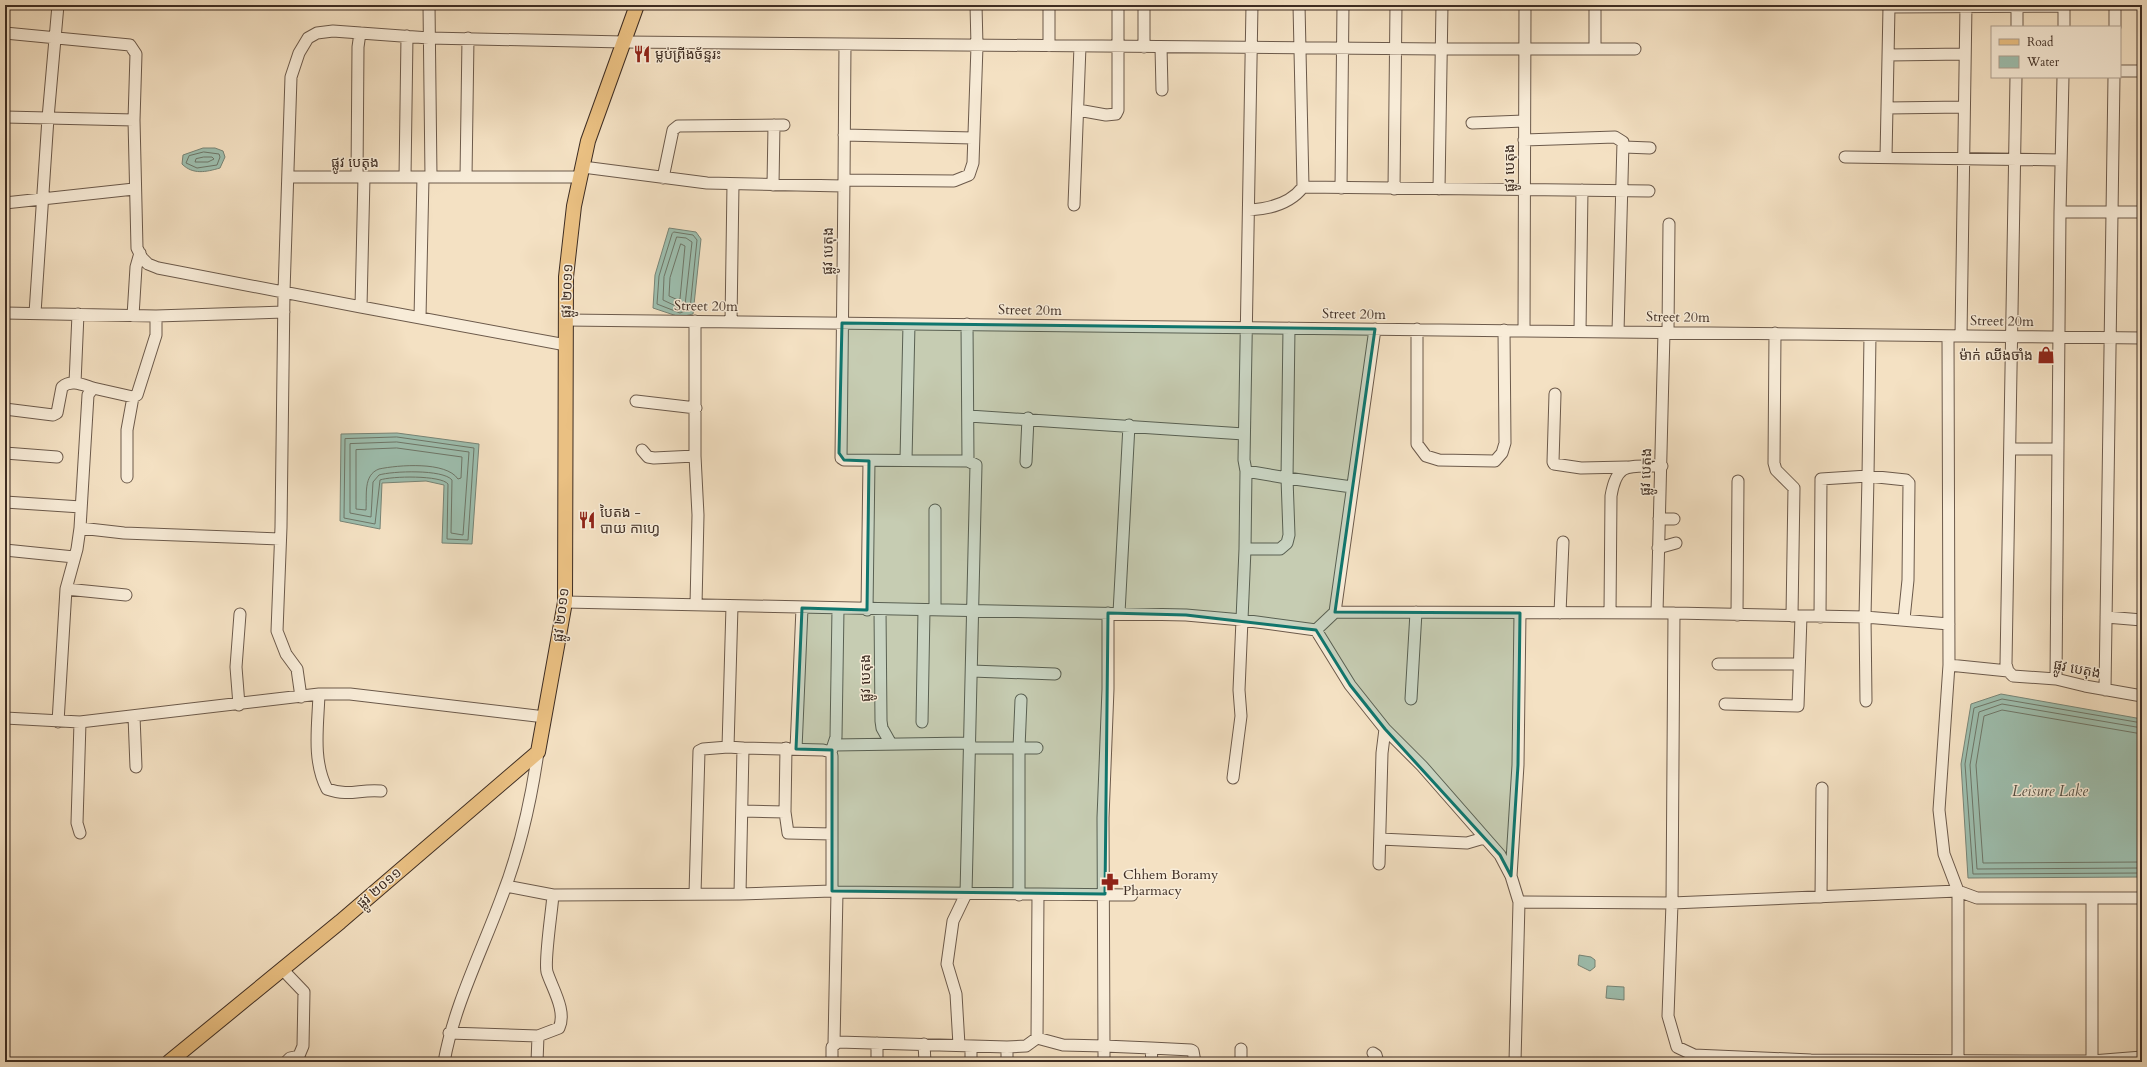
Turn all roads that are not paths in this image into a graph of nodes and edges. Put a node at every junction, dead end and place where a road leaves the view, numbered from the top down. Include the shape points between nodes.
1 (58, 5) edge
2 (429, 5) edge
3 (636, 5) edge
4 (976, 5) edge
5 (1050, 5) edge
6 (1118, 5) edge
7 (1144, 5) edge
8 (1252, 5) edge
9 (1299, 5) edge
10 (1343, 5) edge
11 (1396, 5) edge
12 (1442, 5) edge
13 (1525, 5) edge
14 (1595, 5) edge
15 (2115, 5) edge
16 (1966, 6) edge
17 (2017, 6) edge
18 (2064, 6) edge
19 (2017, 26) edge
20 (2064, 26) edge
21 (2115, 26) edge
22 (5, 33) edge
23 (360, 33) junction
24 (407, 36) junction
25 (55, 38) junction
26 (429, 38) junction
27 (468, 38) junction
28 (624, 42) junction
29 (845, 44) junction
30 (977, 46) junction
31 (1049, 46) junction
32 (1080, 46) junction
33 (1117, 47) junction
34 (1144, 47) junction
35 (1162, 47) junction
36 (1251, 48) junction
37 (1299, 48) junction
38 (1342, 48) junction
39 (1395, 49) junction
40 (1524, 49) junction
41 (1595, 49) junction
42 (1635, 49) dead end
43 (1441, 50) junction
44 (1965, 54) junction
45 (1888, 55) junction
46 (2121, 71) edge
47 (2142, 71) edge
48 (2016, 78) edge
49 (2063, 78) edge
50 (2114, 78) edge
51 (1162, 90) dead end
52 (1964, 107) junction
53 (1887, 108) junction
54 (1078, 110) junction
55 (5, 117) edge
56 (48, 118) junction
57 (134, 120) junction
58 (1524, 121) junction
59 (1472, 123) dead end
60 (844, 136) junction
61 (973, 138) junction
62 (1524, 140) junction
63 (1624, 147) junction
64 (1650, 148) dead end
65 (1845, 157) dead end
66 (1886, 158) junction
67 (1964, 159) junction
68 (2015, 160) junction
69 (2061, 160) junction
70 (582, 172) junction
71 (288, 177) junction
72 (360, 177) junction
73 (405, 177) junction
74 (427, 177) junction
75 (466, 177) junction
76 (663, 178) junction
77 (844, 183) junction
78 (733, 184) junction
79 (773, 185) junction
80 (1303, 187) junction
81 (1341, 188) junction
82 (134, 189) junction
83 (1394, 189) junction
84 (1440, 189) junction
85 (1524, 190) junction
86 (1582, 190) junction
87 (1621, 191) junction
88 (1649, 191) dead end
89 (43, 200) junction
90 (5, 203) edge
91 (1074, 205) dead end
92 (1249, 210) junction
93 (2060, 212) junction
94 (2111, 212) junction
95 (2142, 212) edge
96 (1669, 224) dead end
97 (140, 253) junction
98 (284, 292) junction
99 (361, 307) junction
100 (284, 312) junction
101 (5, 313) edge
102 (35, 313) junction
103 (78, 314) junction
104 (133, 316) junction
105 (156, 316) junction
106 (420, 318) junction
107 (566, 320) junction
108 (695, 321) junction
109 (731, 322) junction
110 (842, 323) junction
111 (909, 324) junction
112 (967, 324) junction
113 (1248, 328) junction
114 (1289, 328) junction
115 (1375, 329) junction
116 (1417, 329) junction
117 (1504, 330) junction
118 (1524, 330) junction
119 (1580, 331) junction
120 (1618, 332) junction
121 (1666, 332) junction
122 (1775, 334) junction
123 (1870, 335) junction
124 (1948, 336) junction
125 (1961, 336) junction
126 (2012, 336) junction
127 (2059, 337) junction
128 (2110, 337) junction
129 (2142, 338) edge
130 (566, 345) junction
131 (74, 383) junction
132 (92, 388) junction
133 (1555, 394) dead end
134 (133, 397) junction
135 (636, 401) dead end
136 (696, 408) junction
137 (5, 409) edge
138 (969, 416) junction
139 (1028, 418) junction
140 (1129, 425) junction
141 (1244, 434) junction
142 (2010, 449) junction
143 (2058, 449) junction
144 (642, 450) dead end
145 (5, 453) edge
146 (695, 456) junction
147 (57, 457) dead end
148 (906, 460) junction
149 (869, 461) junction
150 (968, 461) junction
151 (1026, 462) dead end
152 (1630, 466) junction
153 (1662, 466) junction
154 (1246, 471) junction
155 (1868, 476) junction
156 (127, 477) dead end
157 (1287, 478) junction
158 (1738, 481) dead end
159 (1352, 487) junction
160 (5, 502) edge
161 (81, 507) junction
162 (935, 510) dead end
163 (1659, 519) junction
164 (1674, 519) dead end
165 (80, 528) junction
166 (280, 539) junction
167 (1563, 542) dead end
168 (1676, 544) dead end
169 (1658, 548) junction
170 (1245, 549) junction
171 (5, 550) edge
172 (74, 557) junction
173 (66, 589) junction
174 (126, 595) dead end
175 (565, 602) junction
176 (696, 605) junction
177 (732, 606) junction
178 (802, 608) junction
179 (838, 609) junction
180 (867, 610) junction
181 (880, 610) junction
182 (929, 610) junction
183 (973, 610) junction
184 (1335, 612) junction
185 (1416, 612) junction
186 (1520, 612) junction
187 (1113, 613) junction
188 (1560, 613) junction
189 (1610, 613) junction
190 (1657, 613) junction
191 (1674, 613) junction
192 (240, 614) dead end
193 (1737, 615) junction
194 (1796, 616) junction
195 (1820, 617) junction
196 (1865, 617) junction
197 (2106, 617) junction
198 (1904, 619) junction
199 (1242, 620) junction
200 (2142, 620) edge
201 (1949, 624) junction
202 (1316, 630) junction
203 (1718, 664) dead end
204 (1799, 664) junction
205 (1949, 665) junction
206 (972, 671) junction
207 (2008, 671) junction
208 (1055, 674) dead end
209 (2056, 678) junction
210 (2105, 690) junction
211 (319, 694) junction
212 (2142, 696) edge
213 (301, 697) junction
214 (1411, 699) dead end
215 (1021, 700) dead end
216 (1866, 701) dead end
217 (1725, 704) dead end
218 (239, 705) junction
219 (134, 716) junction
220 (545, 717) junction
221 (5, 718) edge
222 (58, 722) junction
223 (80, 722) junction
224 (922, 722) dead end
225 (1385, 729) junction
226 (891, 744) junction
227 (970, 746) junction
228 (728, 747) junction
229 (742, 748) junction
230 (1019, 748) junction
231 (1037, 748) dead end
232 (791, 749) junction
233 (832, 749) junction
234 (538, 752) junction
235 (136, 767) dead end
236 (1233, 778) dead end
237 (1822, 788) dead end
238 (381, 791) dead end
239 (742, 811) junction
240 (785, 812) junction
241 (80, 833) dead end
242 (832, 834) junction
243 (1484, 838) junction
244 (1380, 839) junction
245 (1380, 864) dead end
246 (1511, 876) junction
247 (506, 886) junction
248 (1958, 891) junction
249 (834, 892) junction
250 (695, 894) junction
251 (740, 894) junction
252 (966, 894) junction
253 (1105, 894) junction
254 (553, 895) junction
255 (1019, 895) junction
256 (1038, 895) junction
257 (1132, 895) dead end
258 (1821, 897) junction
259 (2092, 898) junction
260 (2142, 898) edge
261 (1519, 902) junction
262 (1672, 903) junction
263 (282, 969) junction
264 (449, 1033) junction
265 (538, 1036) junction
266 (1037, 1038) junction
267 (877, 1043) junction
268 (834, 1044) junction
269 (924, 1044) junction
270 (959, 1045) junction
271 (971, 1046) junction
272 (1104, 1046) junction
273 (1007, 1047) junction
274 (1151, 1048) junction
275 (1241, 1049) dead end
276 (2142, 1057) edge
277 (1710, 1059) edge
278 (300, 1060) edge
279 (1755, 1060) edge
280 (1820, 1061) edge
281 (1872, 1061) edge
282 (1958, 1061) edge
283 (169, 1062) edge
284 (286, 1062) edge
285 (444, 1062) edge
286 (537, 1062) edge
287 (832, 1062) edge
288 (877, 1062) edge
289 (925, 1062) edge
290 (971, 1062) edge
291 (1007, 1062) edge
292 (1104, 1062) edge
293 (1152, 1062) edge
294 (1195, 1062) edge
295 (1241, 1062) edge
296 (1515, 1062) edge
297 (2031, 1062) edge
298 (2092, 1062) edge

1 - 25 street
2 - 26 street
3 - 28 main road, ផ្លូវ ២០១១
4 - 30 street
5 - 31 street
6 - 33 street
7 - 34 street
8 - 36 street
9 - 37 street
10 - 38 street
11 - 39 street
12 - 43 street
13 - 40 street, ផ្លូវ បេតុង
14 - 41 street
15 - 21 street
16 - 17 street
16 - 44 street
16 - 45 street via 1889,7
17 - 18 street
17 - 19 street
18 - 20 street
22 - 25 street
23 - 24 street
23 - 71 street via 317,33 308,38 299,53 291,77
23 - 72 street
24 - 26 street
24 - 73 street
25 - 56 street
25 - 57 street via 130,45 136,54
26 - 27 street
26 - 74 street
27 - 28 street
27 - 75 street
28 - 29 street
28 - 70 main road, ផ្លូវ ២០១១ via 588,141
29 - 30 street
29 - 60 street, ផ្លូវ បេតុង
30 - 31 street
30 - 61 street
31 - 32 street
32 - 33 street
32 - 54 street
33 - 34 street
33 - 54 street via 1119,105 1116,114 1106,115
34 - 35 street
35 - 36 street
35 - 51 street
36 - 37 street
36 - 92 street
37 - 38 street
37 - 80 street
38 - 39 street
38 - 81 street
39 - 43 street
39 - 83 street
40 - 41 street
40 - 43 street
40 - 58 street, ផ្លូវ បេតុង
41 - 42 street
43 - 84 street
44 - 45 street
44 - 52 street
45 - 53 street
46 - 47 street
48 - 68 street
49 - 69 street
50 - 94 street
52 - 53 street
52 - 67 street
53 - 66 street
54 - 91 street
55 - 56 street
56 - 57 street
56 - 89 street
57 - 82 street
58 - 59 street
58 - 62 street, ផ្លូវ បេតុង
60 - 61 street
60 - 77 street, ផ្លូវ បេតុង
61 - 77 street, ផ្លូវ បេតុង via 973,163 969,175 954,181
62 - 63 street via 1615,137 1623,142
62 - 85 street, ផ្លូវ បេតុង
63 - 64 street
63 - 87 street
65 - 66 street
66 - 67 street
67 - 68 street
67 - 125 street
68 - 69 street
68 - 126 street
69 - 93 street
70 - 75 street, ផ្លូវ បេតុង
70 - 76 street, ផ្លូវ បេតុង
70 - 107 main road, ផ្លូវ ២០១១ via 574,206 566,277
71 - 72 street, ផ្លូវ បេតុង
71 - 98 street
72 - 73 street, ផ្លូវ បេតុង
72 - 99 street
73 - 74 street, ផ្លូវ បេតុង
74 - 75 street, ផ្លូវ បេតុង
74 - 106 street
76 - 78 street, ផ្លូវ បេតុង
76 - 79 street via 673,130 678,126 779,125
77 - 79 street, ផ្លូវ បេតុង
77 - 110 street, ផ្លូវ បេតុង
78 - 79 street, ផ្លូវ បេតុង
78 - 109 street
80 - 81 street
80 - 92 street via 1296,196 1286,202 1273,207
81 - 83 street
82 - 89 street
82 - 97 street via 137,248
83 - 84 street
84 - 85 street
85 - 86 street
85 - 118 street, ផ្លូវ បេតុង
86 - 87 street
86 - 119 street
87 - 88 street
87 - 120 street
89 - 90 street
89 - 102 street
92 - 113 street
93 - 94 street
93 - 127 street
94 - 95 street
94 - 128 street
96 - 121 street, ផ្លូវ បេតុង
97 - 98 street via 148,264 158,268
97 - 104 street via 136,267
98 - 99 street
98 - 100 street
99 - 106 street
100 - 105 street
100 - 166 street
101 - 102 street
102 - 103 street
103 - 104 street
103 - 131 street
104 - 105 street
105 - 134 street via 156,335 137,395
106 - 130 street
107 - 108 street, Street 20m
107 - 130 main road, ផ្លូវ ២០១១
108 - 109 street, Street 20m
108 - 136 street
109 - 110 street, Street 20m
110 - 111 street, Street 20m
110 - 149 street, ផ្លូវ បេតុង via 839,453 844,460
111 - 112 street, Street 20m
111 - 148 street
112 - 113 street, Street 20m
112 - 138 street
113 - 114 street, Street 20m
113 - 141 street
114 - 115 street, Street 20m
114 - 157 street
115 - 116 street, Street 20m
115 - 159 street
116 - 117 street, Street 20m
116 - 117 street via 1417,444 1426,456 1439,460 1495,461 1502,453 1505,443
117 - 118 street, Street 20m
118 - 119 street, Street 20m
119 - 120 street, Street 20m
120 - 121 street, Street 20m
121 - 122 street, Street 20m
121 - 153 street, ផ្លូវ បេតុង
122 - 123 street, Street 20m
122 - 194 street via 1774,463 1776,470 1794,488
123 - 124 street, Street 20m
123 - 155 street
124 - 125 street, Street 20m
124 - 201 street
125 - 126 street, Street 20m
126 - 127 street, Street 20m
126 - 142 street
127 - 128 street, Street 20m
127 - 143 street
128 - 129 street, Street 20m
128 - 197 street
130 - 175 main road, ផ្លូវ ២០១១
131 - 132 street
131 - 137 street via 62,387 59,408 53,414
132 - 134 street
132 - 161 street via 88,395
133 - 152 street via 1554,464 1581,468
134 - 156 street via 127,430
135 - 136 street
136 - 146 street
138 - 139 street
138 - 150 street
139 - 140 street
139 - 151 street
140 - 141 street
140 - 187 street
141 - 154 street
142 - 143 street
142 - 207 street via 2006,645
143 - 209 street
144 - 146 street via 654,458
145 - 147 street
146 - 176 street via 698,515
148 - 149 street
148 - 150 street
149 - 180 street
150 - 183 street via 976,465
152 - 153 street
152 - 189 street via 1619,471 1614,480 1611,496
153 - 163 street, ផ្លូវ បេតុង
154 - 157 street
154 - 170 street
155 - 195 street via 1821,479
155 - 196 street
155 - 198 street via 1906,480 1909,483 1908,580
157 - 159 street
157 - 170 street via 1290,535 1287,543 1280,549
158 - 193 street
159 - 184 street
160 - 161 street
161 - 165 street
162 - 182 street
163 - 164 street
163 - 169 street, ផ្លូវ បេតុង
165 - 166 street via 124,533
165 - 172 street via 78,549
166 - 213 street via 277,631 286,654 297,669
167 - 188 street
168 - 169 street
169 - 190 street, ផ្លូវ បេតុង
170 - 199 street
171 - 172 street
172 - 173 street
173 - 174 street
173 - 222 street
175 - 176 street
175 - 220 main road, ផ្លូវ ២០១១
176 - 177 street
177 - 178 street
177 - 228 street
178 - 179 street
178 - 232 street
179 - 180 street
179 - 233 street via 836,737
180 - 181 street
181 - 182 street
181 - 226 street, ផ្លូវ បេតុង via 881,721
182 - 183 street
182 - 224 street
183 - 187 street
183 - 206 street
184 - 185 street
184 - 202 street
185 - 186 street
185 - 214 street
186 - 188 street
186 - 246 street via 1518,765
187 - 199 street
187 - 253 street via 1103,818
188 - 189 street
189 - 190 street
190 - 191 street
191 - 193 street
191 - 262 street
192 - 218 street via 236,667
193 - 194 street
194 - 195 street
194 - 204 street
195 - 196 street
196 - 198 street
196 - 216 street
197 - 200 street
197 - 210 street
198 - 201 street
199 - 202 street
199 - 236 street via 1239,690 1241,716
201 - 205 street
202 - 225 street via 1350,685
203 - 204 street
204 - 217 street via 1798,706
205 - 207 street, ផ្លូវ បេតុង
205 - 248 street via 1939,810 1944,854
206 - 208 street
206 - 227 street
207 - 209 street, ផ្លូវ បេតុង via 2013,676
209 - 210 street, ផ្លូវ បេតុង
210 - 212 street, ផ្លូវ បេតុង
211 - 213 street
211 - 220 street via 350,694
211 - 238 street via 316,746 321,778 327,788 342,794 365,789
213 - 218 street
215 - 230 street
218 - 219 street
219 - 223 street
219 - 235 street
220 - 234 main road, ផ្លូវ ២០១១
221 - 222 street
222 - 223 street
223 - 241 street via 77,823
225 - 243 street via 1422,766
225 - 244 street
226 - 227 street
226 - 233 street
227 - 230 street
227 - 252 street
228 - 229 street
228 - 250 street via 699,751
229 - 232 street
229 - 239 street
230 - 231 street
230 - 255 street
232 - 233 street
232 - 240 street
233 - 242 street
234 - 247 street via 534,778
234 - 263 main road, ផ្លូវ ២០១១
237 - 258 street
239 - 240 street
239 - 251 street
240 - 242 street via 788,833
242 - 249 street
243 - 244 street via 1467,843
243 - 246 street via 1500,855
244 - 245 street
246 - 261 street
247 - 254 street
247 - 264 street
248 - 258 street
248 - 259 street via 1976,898
248 - 282 street
249 - 251 street
249 - 252 street
249 - 268 street
250 - 251 street
250 - 254 street
252 - 255 street
252 - 270 street via 953,921 947,964 956,994
253 - 256 street
253 - 257 street
253 - 272 street
254 - 265 street via 547,973 557,996 561,1025 558,1030
255 - 256 street
256 - 266 street
258 - 262 street
259 - 260 street
259 - 298 street
261 - 262 street
261 - 296 street
262 - 277 street via 1669,1022 1677,1047
263 - 278 street via 304,992 303,1046
263 - 283 main road, ផ្លូវ ២០១១
264 - 265 street
264 - 285 street
265 - 286 street
266 - 272 street via 1063,1045
266 - 273 street via 1026,1046
267 - 268 street
267 - 269 street
267 - 288 street
268 - 287 street
269 - 270 street
269 - 289 street
270 - 271 street
271 - 273 street
271 - 290 street
272 - 274 street
272 - 292 street
273 - 291 street
274 - 293 street
274 - 294 street via 1191,1050
275 - 295 street
276 - 298 street
277 - 279 street
278 - 284 street via 292,1057
279 - 280 street
280 - 281 street
281 - 282 street
282 - 297 street
297 - 298 street

